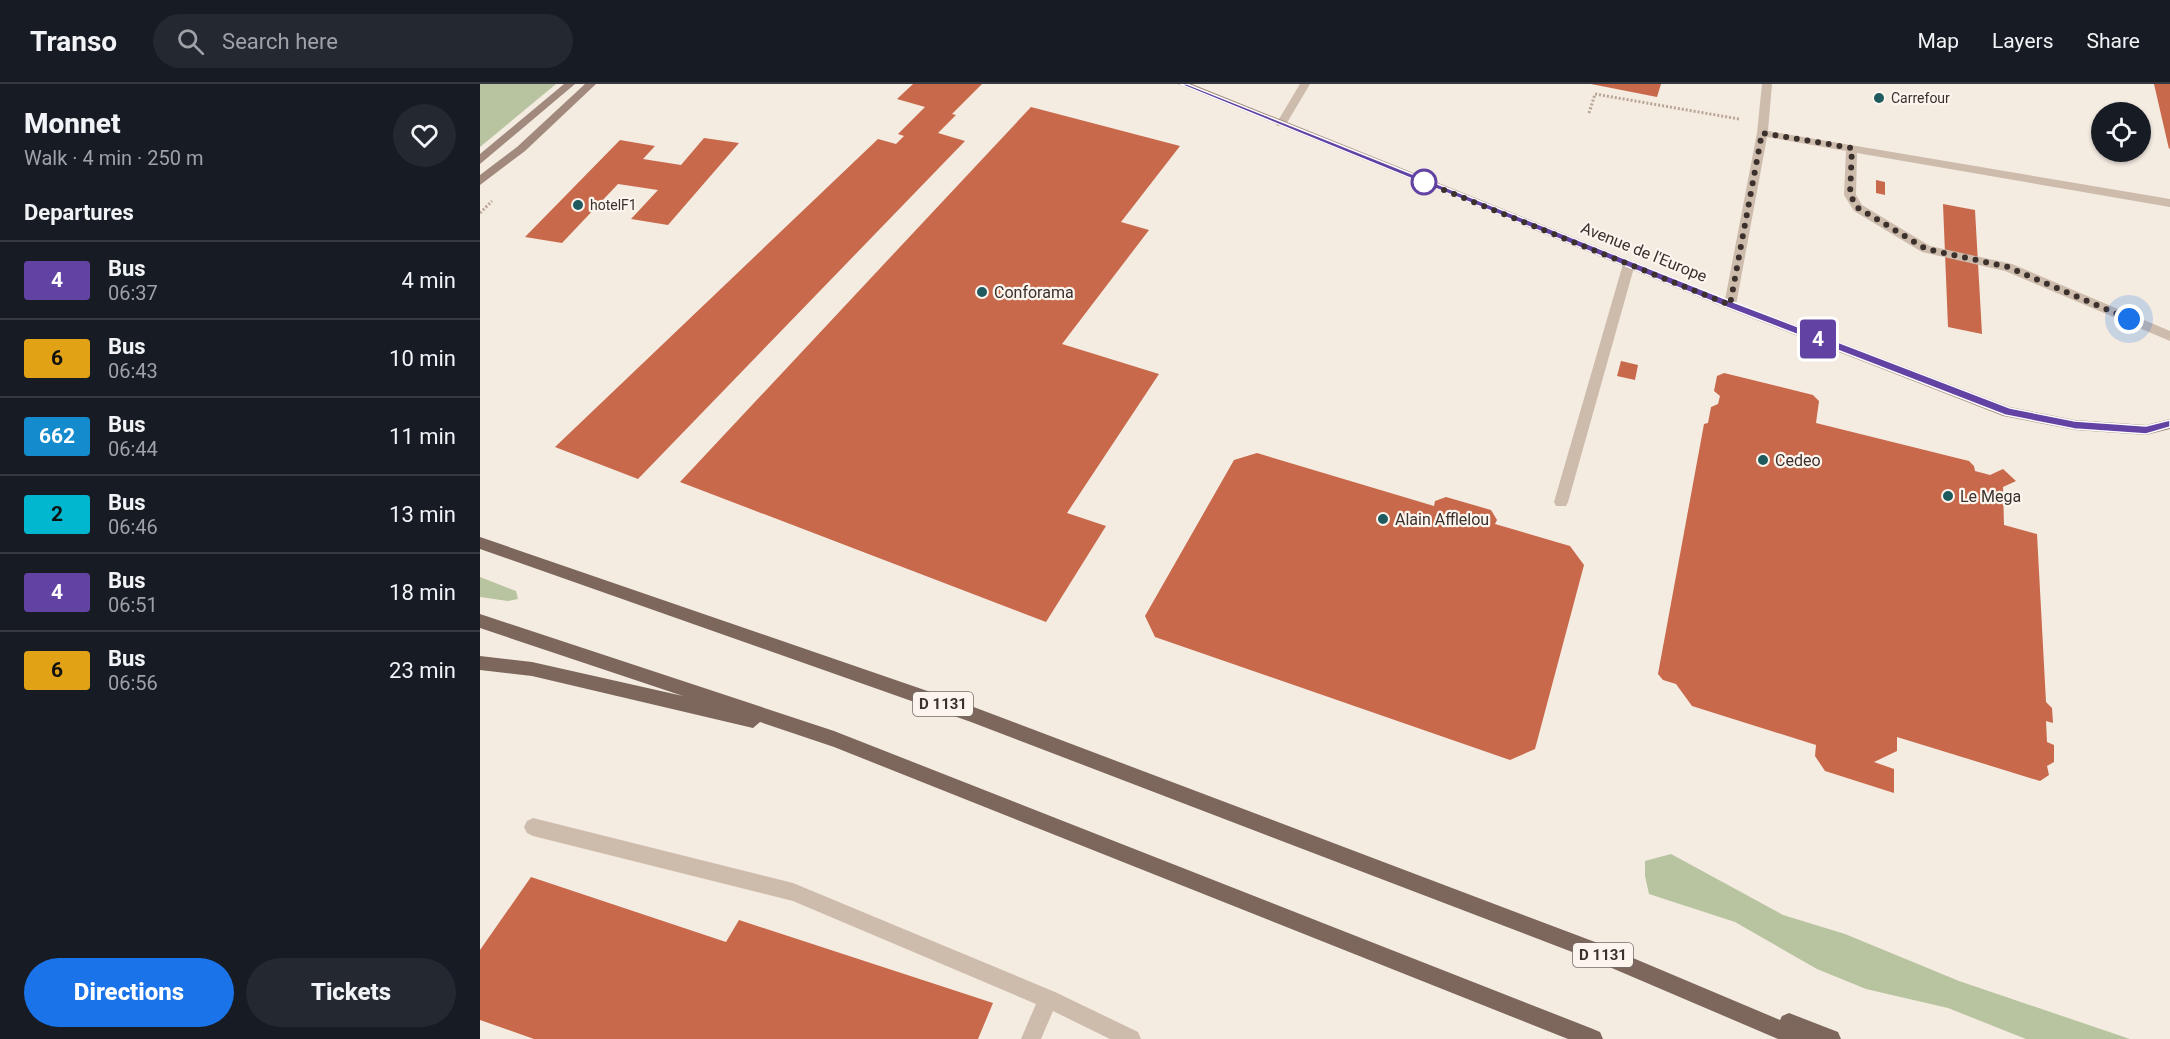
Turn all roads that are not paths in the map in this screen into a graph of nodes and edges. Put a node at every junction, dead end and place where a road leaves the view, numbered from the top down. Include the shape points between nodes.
1 (570, 84) edge
2 (591, 84) edge
3 (1184, 84) edge
4 (1305, 84) edge
5 (1767, 84) edge
6 (1281, 124) junction
7 (1763, 128) junction
8 (1852, 148) junction
9 (521, 149) junction
10 (480, 160) edge
11 (480, 181) edge
12 (480, 194) edge
13 (2170, 203) edge
14 (1629, 264) junction
15 (1730, 305) junction
16 (2170, 336) edge
17 (2170, 424) edge
18 (1561, 502) dead end
19 (480, 543) edge
20 (480, 621) edge
21 (480, 663) edge
22 (834, 739) junction
23 (532, 827) dead end
24 (1595, 951) junction
25 (1048, 999) junction
26 (1030, 1039) edge
27 (1131, 1039) edge
28 (1593, 1039) edge
29 (1801, 1039) edge
30 (1831, 1039) edge

1 - 10 street
2 - 9 street
3 - 6 street, Avenue de l'Europe
4 - 6 street
5 - 7 street
6 - 14 street, Avenue de l'Europe
7 - 8 street
7 - 15 street
8 - 13 street
8 - 16 street via 1850,195 1858,208 1926,249 2008,267
9 - 11 street
9 - 12 street
14 - 15 street, Avenue de l'Europe
14 - 18 street
15 - 17 street, Avenue de l'Europe via 2008,412 2075,425 2146,430
19 - 24 main road, D 1131 via 971,714
20 - 22 main road
21 - 22 main road via 532,669
22 - 28 main road
23 - 25 street via 793,892
24 - 29 main road, D 1131
24 - 30 main road
25 - 26 street
25 - 27 street

